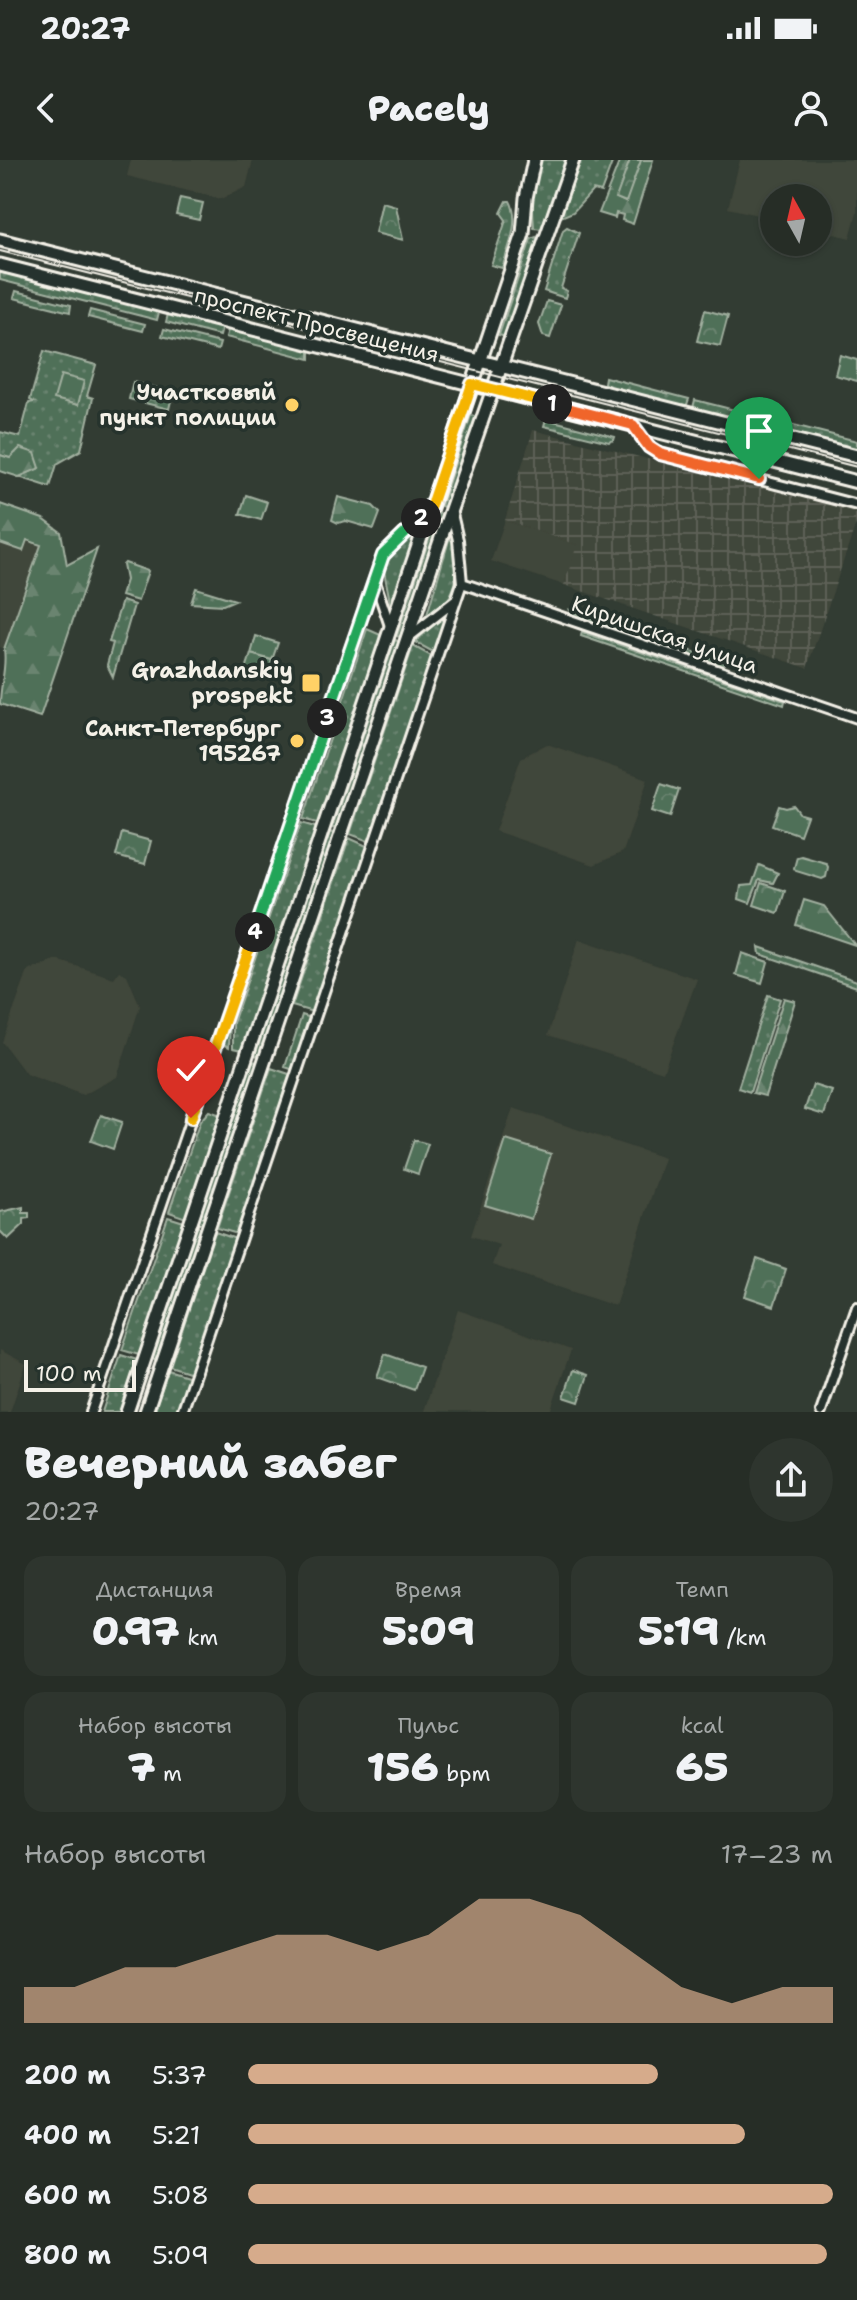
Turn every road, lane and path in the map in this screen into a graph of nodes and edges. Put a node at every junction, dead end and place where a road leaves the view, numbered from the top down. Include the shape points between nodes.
1 (534, 160) edge
2 (573, 160) edge
3 (523, 234) junction
4 (0, 240) edge
5 (545, 240) junction
6 (0, 265) edge
7 (480, 361) junction
8 (502, 367) junction
9 (472, 384) junction
10 (494, 390) junction
11 (633, 425) junction
12 (857, 456) edge
13 (857, 482) edge
14 (857, 505) edge
15 (430, 508) junction
16 (452, 514) junction
17 (374, 581) junction
18 (462, 583) junction
19 (456, 600) junction
20 (391, 629) junction
21 (408, 638) junction
22 (857, 718) edge
23 (857, 1307) edge
24 (91, 1412) edge
25 (127, 1412) edge
26 (146, 1412) edge
27 (182, 1412) edge
28 (821, 1412) edge

1 - 3 main road
2 - 5 main road
3 - 5 main road via 536,232
3 - 7 main road
4 - 7 main road, проспект Просвещения
5 - 8 main road
6 - 9 main road, проспект Просвещения
7 - 8 main road, проспект Просвещения
7 - 9 main road
8 - 10 main road
8 - 12 main road, проспект Просвещения
9 - 10 main road, проспект Просвещения
9 - 15 main road
10 - 11 main road, проспект Просвещения
10 - 16 main road
11 - 13 main road, проспект Просвещения
11 - 14 street via 660,454
15 - 17 street via 383,555
15 - 20 main road
16 - 18 street
16 - 21 main road
17 - 20 street
17 - 24 street
18 - 19 street
18 - 22 street, Киришская улица
19 - 21 street
19 - 27 street
20 - 25 main road
21 - 26 main road
23 - 28 street

